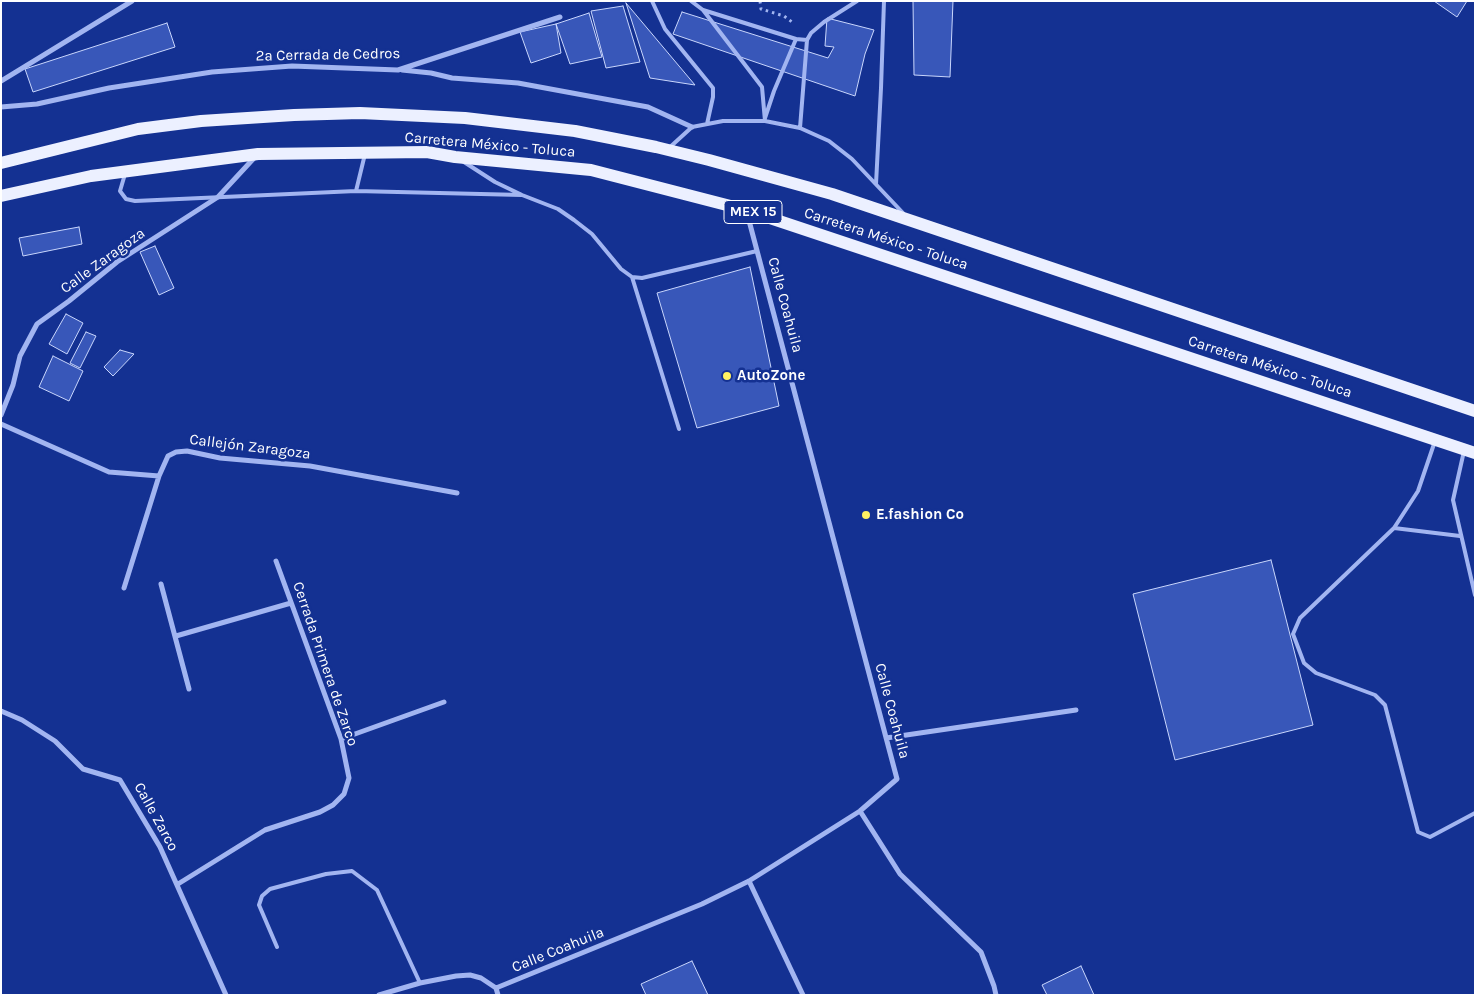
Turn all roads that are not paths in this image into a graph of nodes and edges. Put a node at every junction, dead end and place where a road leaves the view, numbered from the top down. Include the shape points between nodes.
1 (132, 1) edge
2 (652, 1) edge
3 (691, 1) edge
4 (857, 1) edge
5 (884, 1) edge
6 (703, 10) junction
7 (560, 17) dead end
8 (796, 39) junction
9 (807, 40) junction
10 (398, 70) junction
11 (1, 81) edge
12 (1, 108) edge
13 (764, 121) junction
14 (707, 124) junction
15 (692, 127) junction
16 (800, 128) junction
17 (668, 150) junction
18 (366, 152) junction
19 (258, 154) junction
20 (455, 157) junction
21 (1, 163) edge
22 (126, 171) junction
23 (876, 184) junction
24 (356, 191) junction
25 (522, 195) junction
26 (1, 196) edge
27 (218, 197) junction
28 (746, 210) junction
29 (909, 219) junction
30 (757, 251) junction
31 (632, 277) junction
32 (1475, 411) edge
33 (1, 416) edge
34 (1, 424) edge
35 (679, 429) dead end
36 (1435, 439) junction
37 (1469, 451) edge
38 (159, 476) junction
39 (457, 493) dead end
40 (1394, 528) junction
41 (1460, 536) junction
42 (276, 561) dead end
43 (162, 584) dead end
44 (124, 588) dead end
45 (1475, 595) edge
46 (291, 604) junction
47 (176, 636) junction
48 (188, 689) dead end
49 (444, 702) dead end
50 (1076, 710) dead end
51 (1, 711) edge
52 (886, 738) junction
53 (341, 740) junction
54 (860, 811) junction
55 (1475, 813) edge
56 (749, 881) junction
57 (178, 884) junction
58 (277, 948) dead end
59 (420, 983) junction
60 (496, 988) junction
61 (226, 995) edge
62 (378, 995) edge
63 (498, 995) edge
64 (803, 995) edge
65 (996, 995) edge

1 - 11 street
2 - 14 lane via 666,29 713,88
3 - 6 lane
4 - 9 lane via 824,22
5 - 23 lane
6 - 8 lane
6 - 13 lane via 762,87
7 - 10 street, 2a Cerrada de Cedros
8 - 9 lane
8 - 13 lane
9 - 16 lane
10 - 12 street, 2a Cerrada de Cedros via 292,66 212,72
10 - 15 street via 518,83 648,107
13 - 14 lane
13 - 16 lane
14 - 15 lane
15 - 17 lane
16 - 23 lane via 829,141
17 - 21 main road, Carretera México - Toluca / MEX 15 via 517,123 360,113 201,121 156,127
17 - 29 main road, Carretera México - Toluca / MEX 15 via 765,175
18 - 19 main road, Carretera México - Toluca / MEX 15
18 - 20 main road, Carretera México - Toluca / MEX 15 via 427,152
18 - 24 lane
19 - 22 main road, Carretera México - Toluca / MEX 15
19 - 27 street, Calle Zaragoza
20 - 25 lane
20 - 28 main road, Carretera México - Toluca / MEX 15 via 591,170
22 - 26 main road, Carretera México - Toluca / MEX 15
22 - 27 lane via 120,191 126,199
23 - 29 lane
24 - 25 lane
24 - 27 lane
25 - 31 lane via 558,209 574,220 592,234 621,269
27 - 33 street, Calle Zaragoza via 117,262 37,324 20,356
28 - 30 street, Calle Coahuila
28 - 36 main road, Carretera México - Toluca / MEX 15
29 - 32 main road, Carretera México - Toluca / MEX 15
30 - 31 lane via 642,278
30 - 52 street, Calle Coahuila
31 - 35 lane
34 - 38 street via 109,472
36 - 37 main road, Carretera México - Toluca / MEX 15
36 - 40 lane via 1418,491
37 - 41 lane via 1453,500
38 - 39 street, Callejón Zaragoza via 168,456 187,451 220,458 310,466
38 - 44 street
40 - 41 lane
40 - 55 lane via 1300,618 1293,634 1304,663 1316,673 1375,695 1385,704 1418,832 1430,837
41 - 45 lane
42 - 46 street, Cerrada Primera de Zarco
43 - 47 street
46 - 47 street
46 - 53 street, Cerrada Primera de Zarco
47 - 48 street
49 - 53 street
50 - 52 street
51 - 57 street, Calle Zarco via 22,720 54,741 83,769 120,780
52 - 54 street, Calle Coahuila via 897,779
53 - 57 street, Cerrada Primera de Zarco via 349,778 344,794 333,805 265,830
54 - 56 street, Calle Coahuila
54 - 65 street via 900,874 981,952
56 - 60 street, Calle Coahuila via 702,904
56 - 64 street
57 - 61 street, Calle Zarco
58 - 59 lane via 259,906 262,896 270,889 326,874 352,871 376,890
59 - 60 street via 470,976 481,978
59 - 62 street
60 - 63 street

